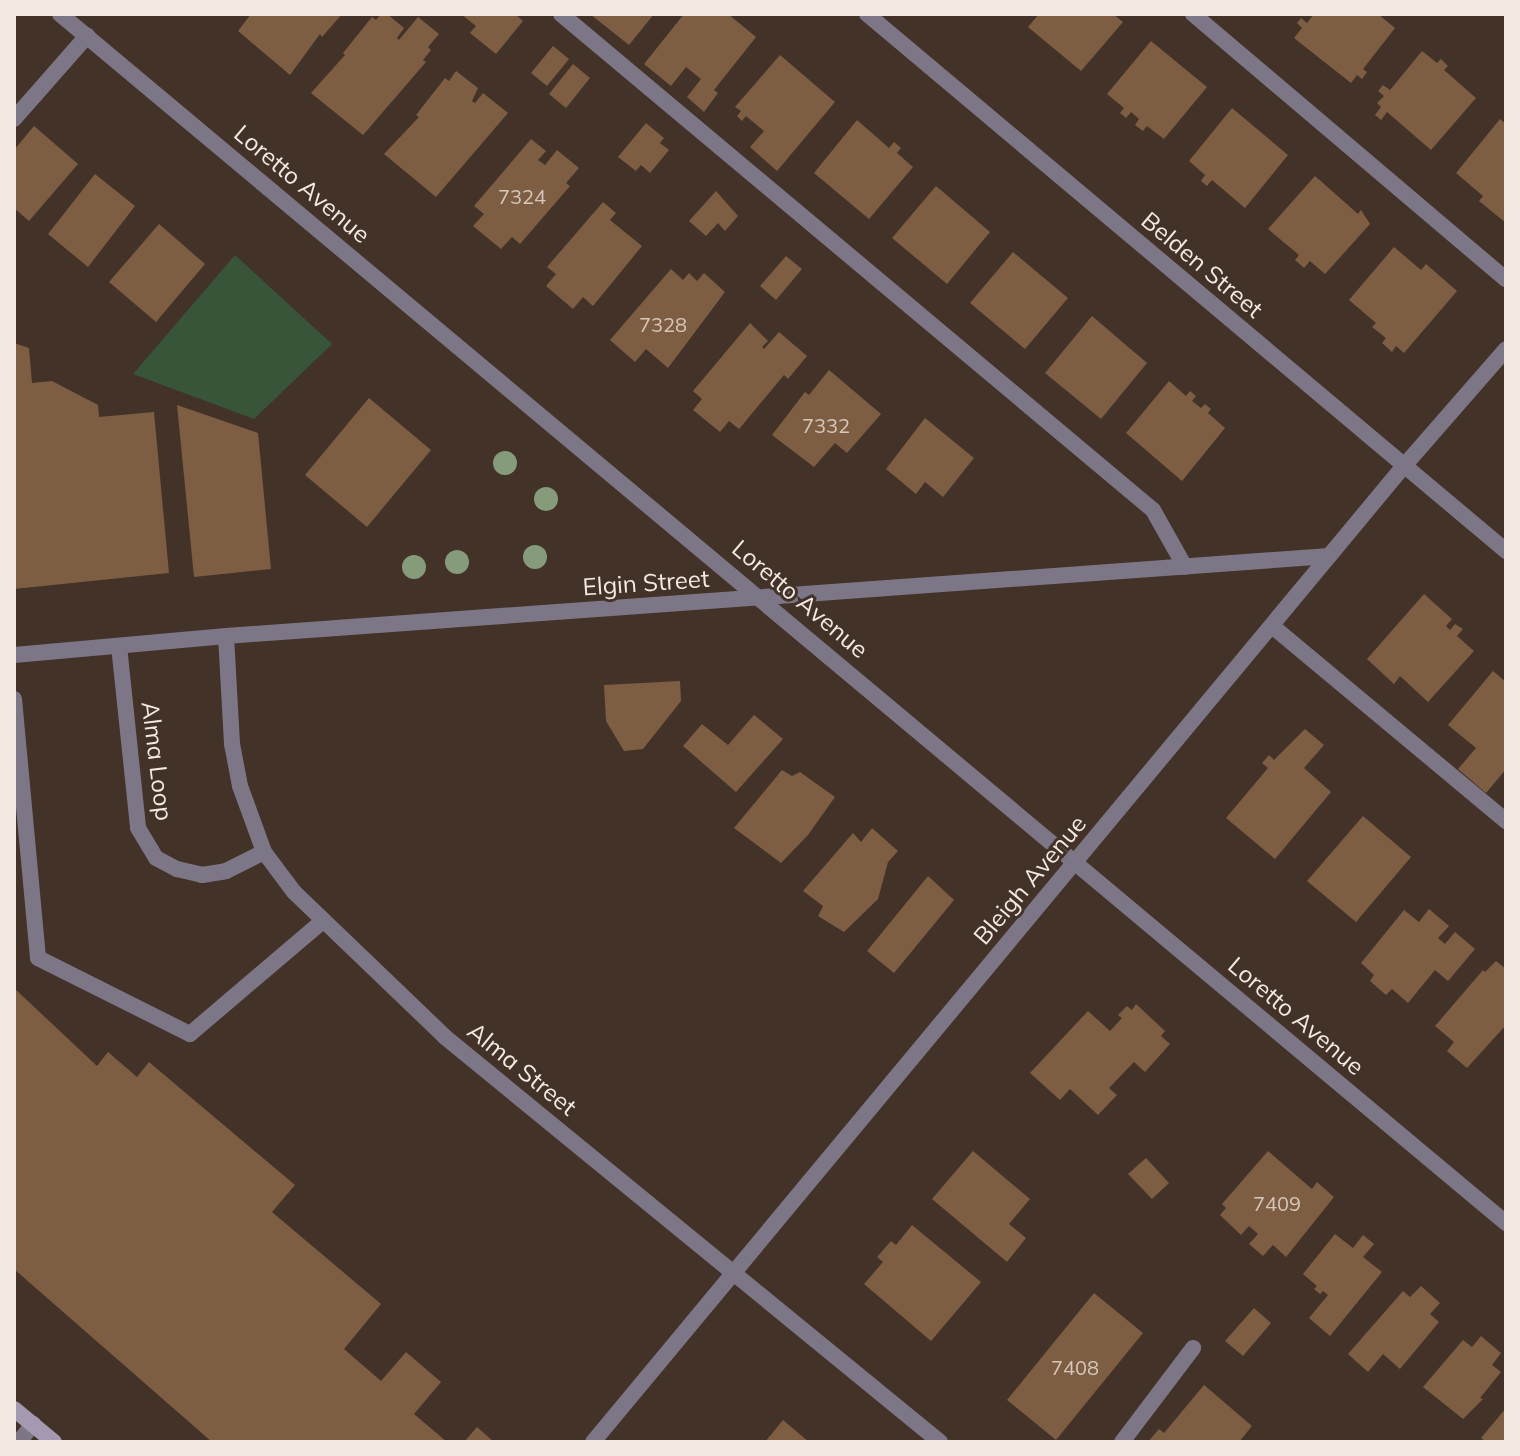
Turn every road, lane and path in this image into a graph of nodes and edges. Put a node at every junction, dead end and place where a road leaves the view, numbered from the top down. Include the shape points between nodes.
1 (60, 14) edge
2 (561, 14) edge
3 (867, 14) edge
4 (1193, 14) edge
5 (87, 36) junction
6 (14, 119) edge
7 (1506, 279) edge
8 (1506, 349) edge
9 (1404, 466) junction
10 (1506, 551) edge
11 (1329, 556) junction
12 (1185, 567) junction
13 (763, 599) junction
14 (1272, 626) junction
15 (226, 636) junction
16 (119, 646) junction
17 (14, 655) edge
18 (14, 699) edge
19 (1506, 821) edge
20 (264, 852) junction
21 (1076, 862) junction
22 (323, 921) junction
23 (1506, 1223) edge
24 (736, 1272) junction
25 (1193, 1348) dead end
26 (14, 1409) edge
27 (33, 1424) junction
28 (19, 1442) edge
29 (54, 1442) edge
30 (593, 1442) edge
31 (940, 1442) edge
32 (1122, 1442) edge

1 - 5 street, Loretto Avenue
2 - 12 street via 1153,510
3 - 9 street, Belden Street
4 - 7 street
5 - 6 street
5 - 13 street, Loretto Avenue
8 - 9 street, Bleigh Avenue
9 - 10 street, Belden Street
9 - 11 street, Bleigh Avenue
11 - 12 street, Elgin Street
11 - 14 street, Bleigh Avenue
12 - 13 street, Elgin Street
13 - 15 street, Elgin Street
13 - 21 street, Loretto Avenue
14 - 19 street
14 - 21 street, Bleigh Avenue
15 - 16 street, Elgin Street
15 - 20 street, Alma Street via 232,744 250,820
16 - 17 street, Elgin Street
16 - 20 street, Alma Loop via 138,828 156,858 202,875 226,871
18 - 22 street via 38,958 190,1034
20 - 22 street, Alma Street
21 - 23 street, Loretto Avenue
21 - 24 street, Bleigh Avenue
22 - 24 street, Alma Street via 486,1072
24 - 30 street, Bleigh Avenue
24 - 31 street, Alma Street
25 - 32 street
26 - 27 main road
27 - 28 street
27 - 29 main road

